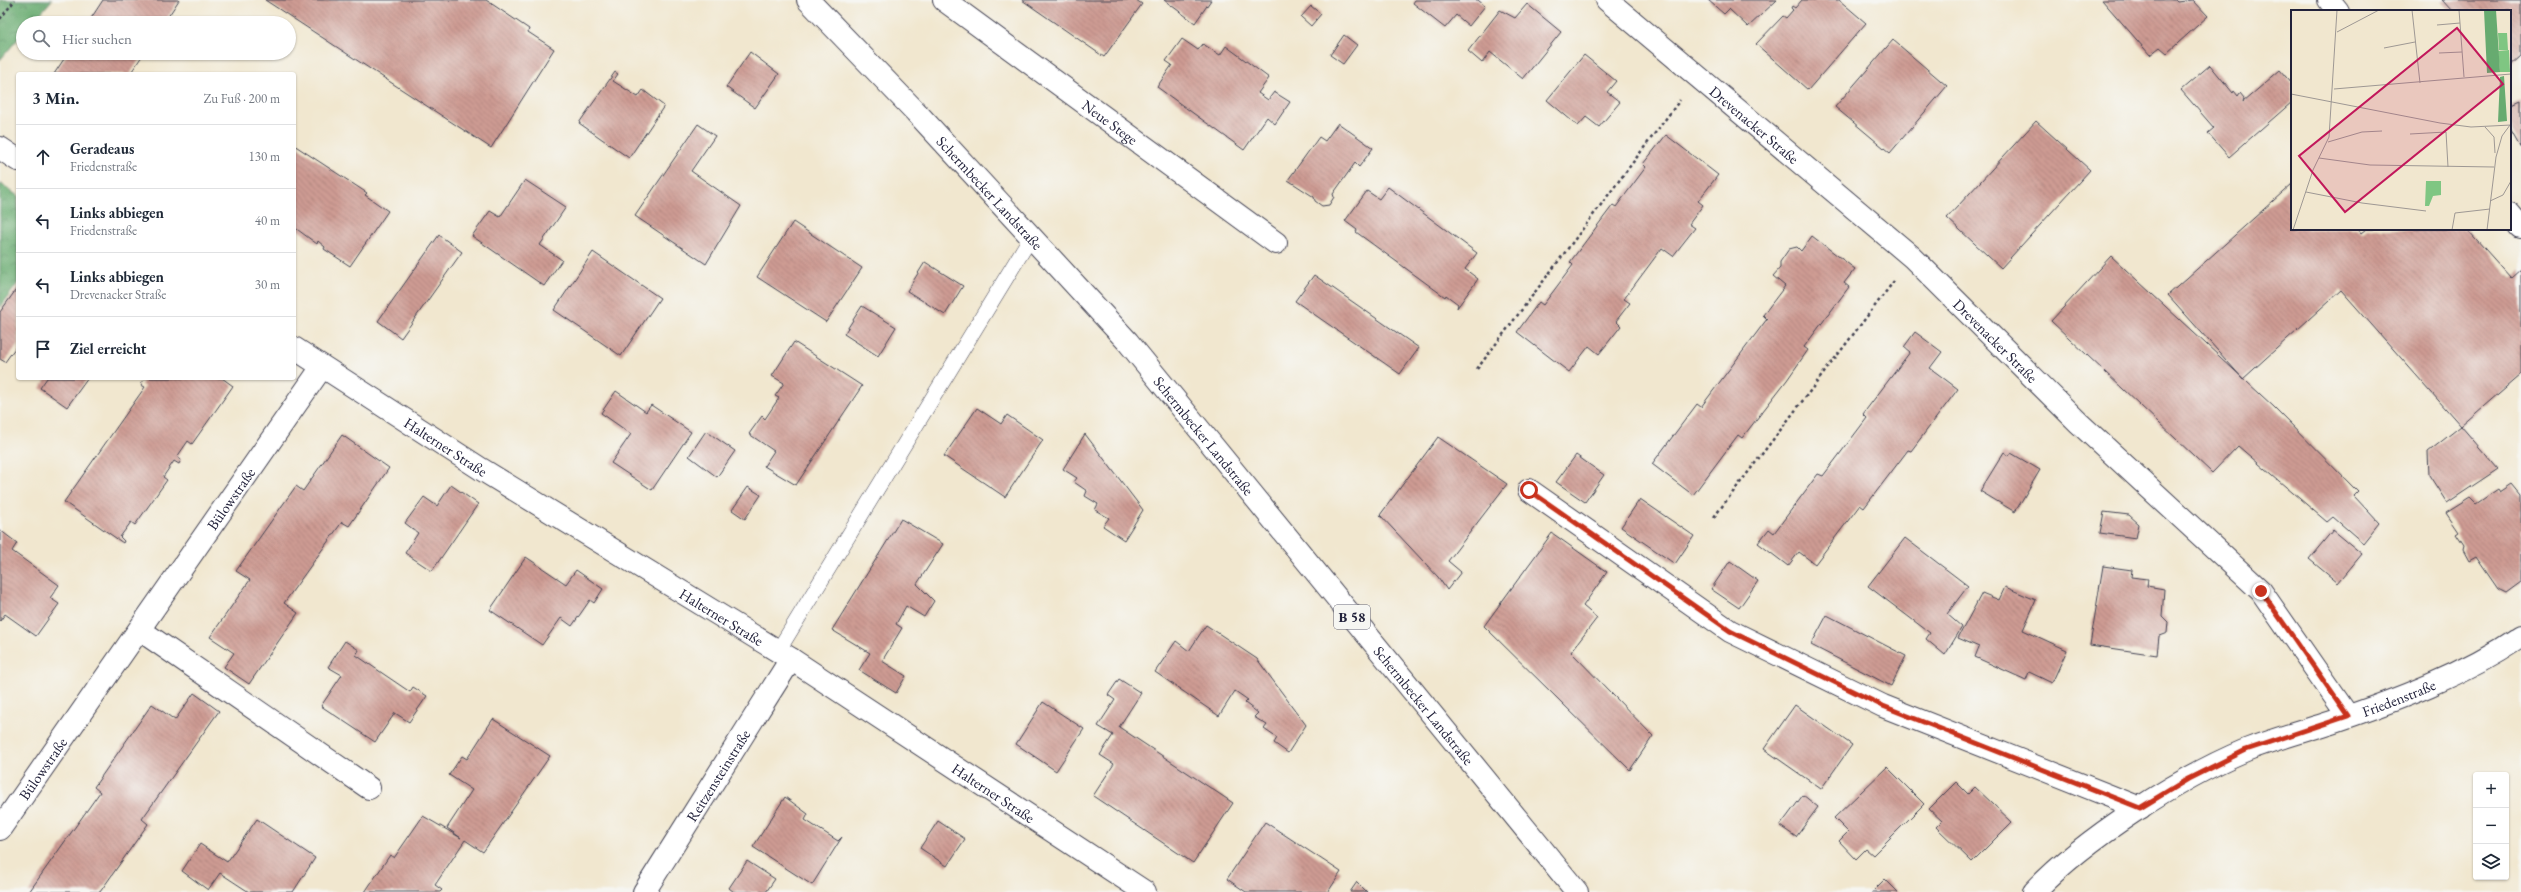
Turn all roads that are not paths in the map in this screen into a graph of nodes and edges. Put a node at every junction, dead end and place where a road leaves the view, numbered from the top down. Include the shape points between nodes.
1 (808, 0) edge
2 (944, 0) edge
3 (1607, 0) edge
4 (2329, 0) edge
5 (2337, 10) edge
6 (0, 148) edge
7 (16, 159) edge
8 (2511, 215) edge
9 (2521, 228) edge
10 (1031, 237) junction
11 (1276, 243) dead end
12 (296, 349) edge
13 (322, 367) junction
14 (1529, 490) dead end
15 (140, 630) junction
16 (2521, 636) edge
17 (785, 655) junction
18 (2348, 716) junction
19 (370, 788) dead end
20 (2140, 808) junction
21 (0, 829) edge
22 (644, 892) edge
23 (1145, 892) edge
24 (1577, 892) edge
25 (2034, 892) edge

1 - 10 street, Schermbecker Landstraße
2 - 11 street, Neue Stege
3 - 18 street, Drevenacker Straße via 1912,257 2079,423 2261,591
4 - 5 street
6 - 7 street
8 - 9 street
10 - 17 lane
10 - 24 street, Schermbecker Landstraße / B 58 via 1128,342
12 - 13 street, Halterner Straße
13 - 15 street, Bülowstraße
13 - 17 street, Halterner Straße via 488,473
14 - 20 street via 1730,631 1883,706
15 - 19 street
15 - 21 street, Bülowstraße
16 - 18 street, Friedenstraße via 2496,653 2443,680
17 - 22 street, Reitzensteinstraße
17 - 23 street, Halterner Straße
18 - 20 street, Friedenstraße via 2246,750 2188,779
20 - 25 street, Friedenstraße via 2085,847

